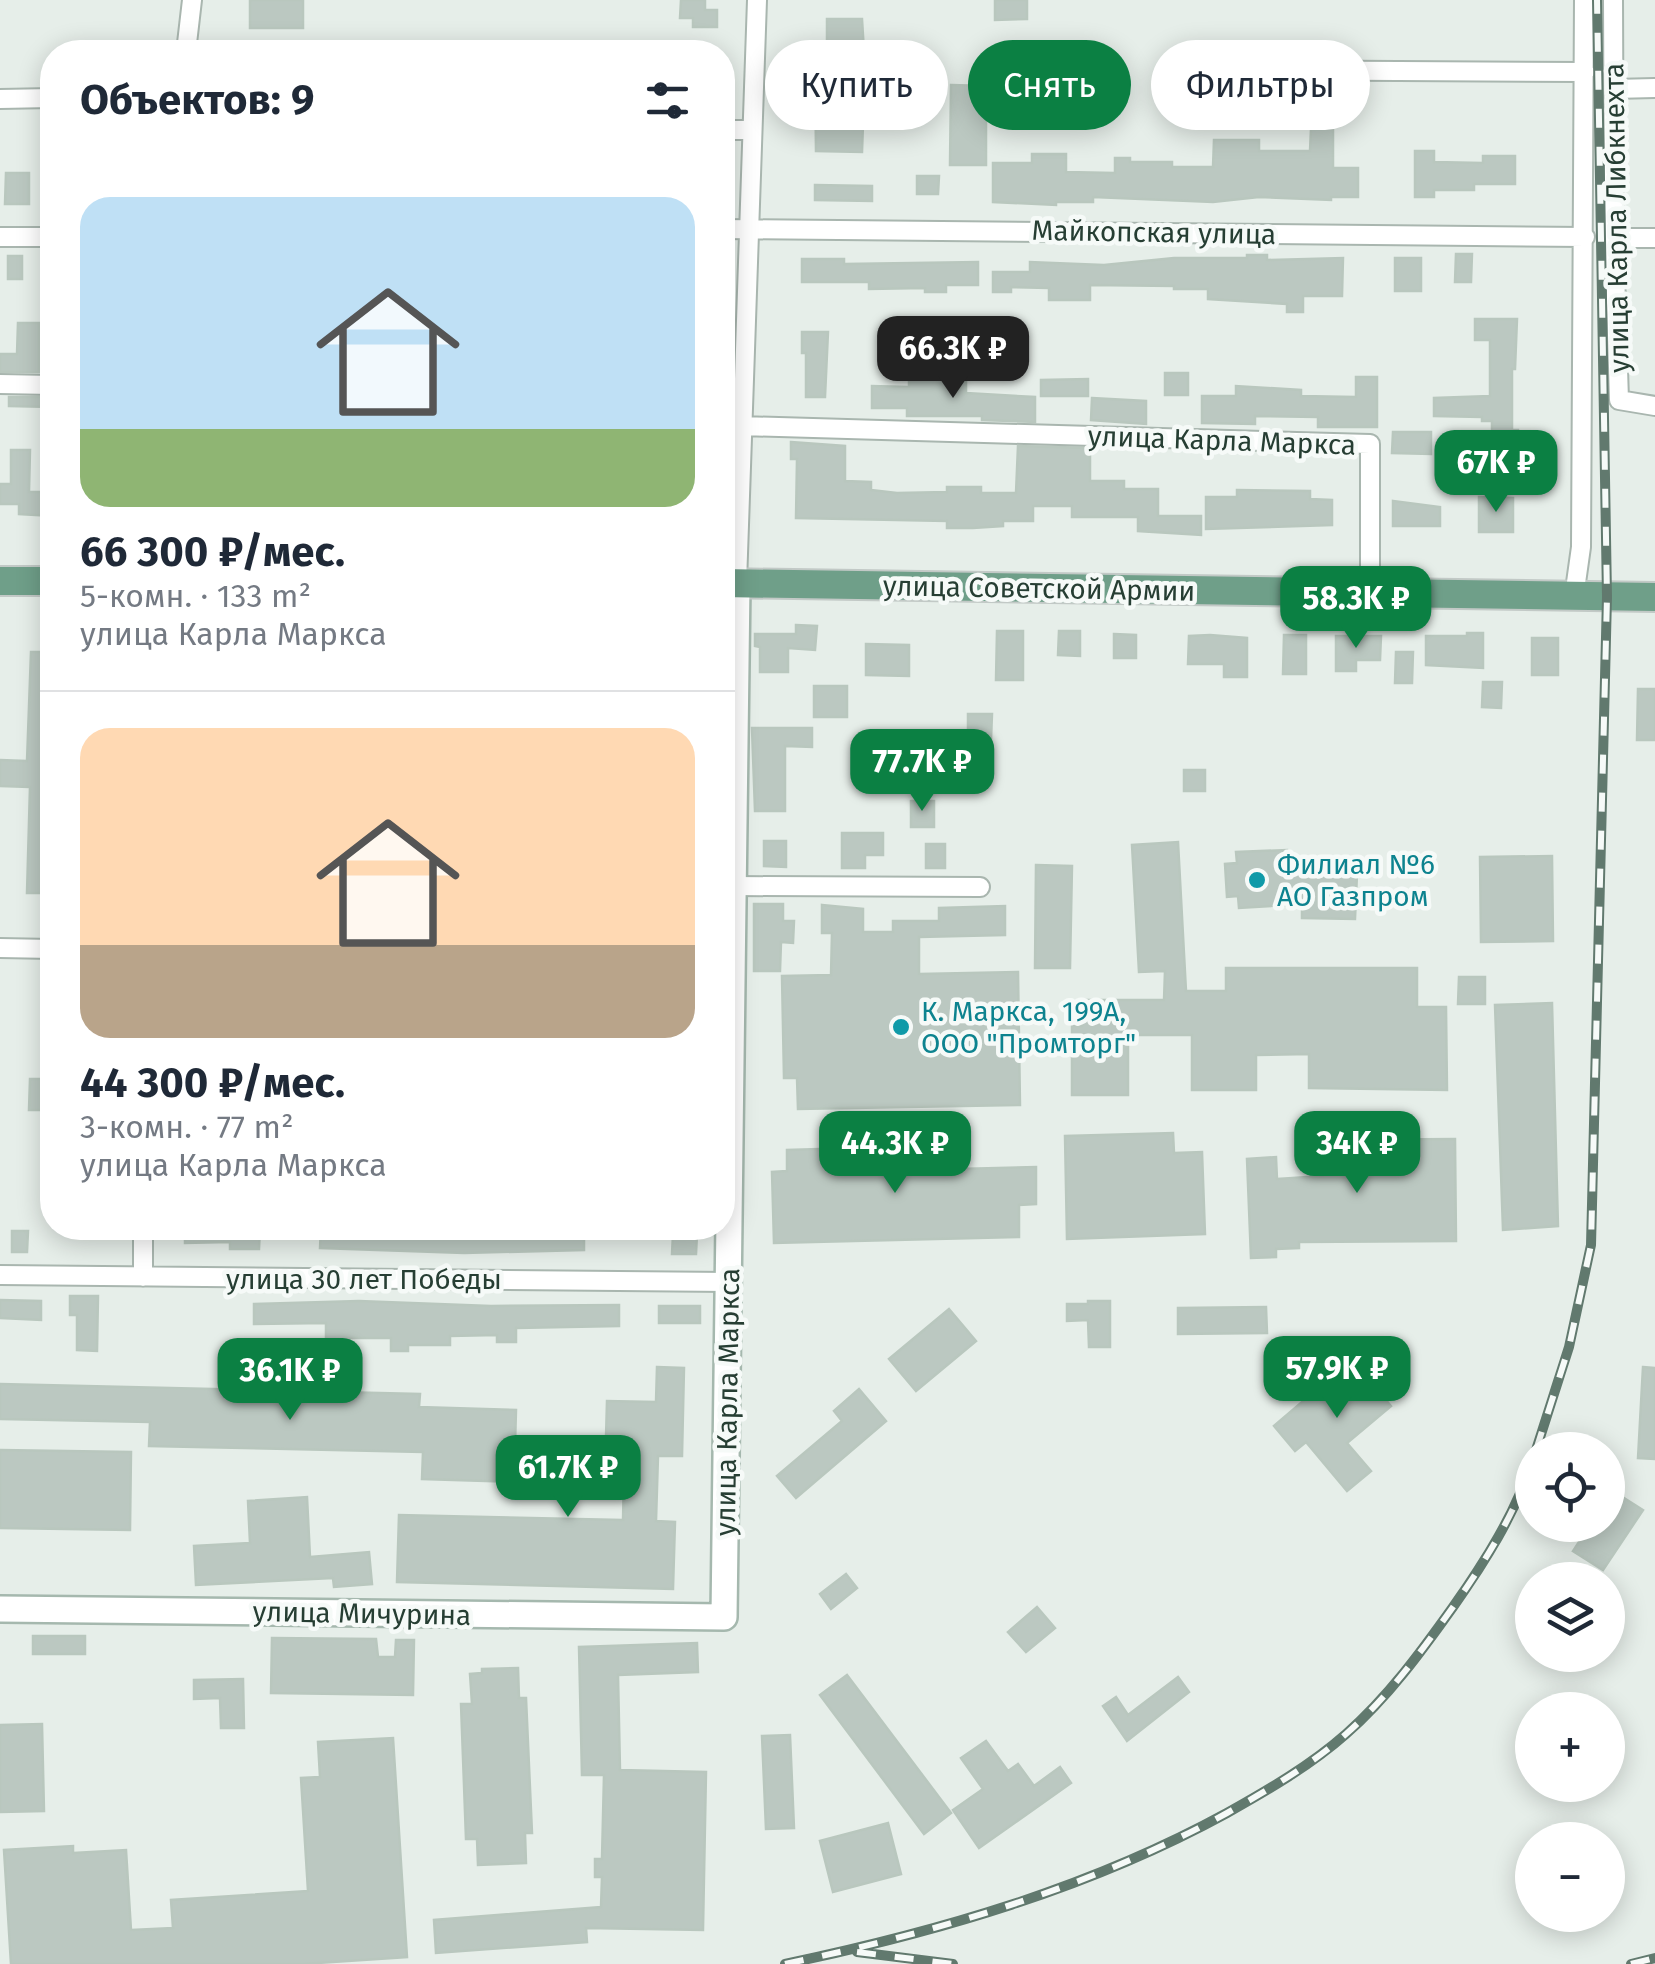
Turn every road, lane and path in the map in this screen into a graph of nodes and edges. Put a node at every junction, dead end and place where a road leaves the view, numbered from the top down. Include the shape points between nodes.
1 (192, 0) edge
2 (757, 0) edge
3 (1584, 0) edge
4 (1613, 0) edge
5 (187, 40) edge
6 (1370, 71) edge
7 (1585, 72) junction
8 (1655, 88) edge
9 (1614, 89) junction
10 (40, 98) edge
11 (0, 99) edge
12 (735, 130) edge
13 (752, 130) junction
14 (735, 228) edge
15 (749, 228) junction
16 (40, 236) edge
17 (0, 237) edge
18 (1585, 237) junction
19 (1614, 238) junction
20 (1655, 238) edge
21 (735, 374) edge
22 (744, 374) junction
23 (0, 384) edge
24 (40, 385) edge
25 (1655, 406) edge
26 (742, 426) junction
27 (735, 518) edge
28 (0, 581) edge
29 (40, 581) edge
30 (735, 583) edge
31 (1370, 595) junction
32 (1574, 597) junction
33 (1655, 597) edge
34 (735, 886) edge
35 (980, 887) dead end
36 (0, 948) edge
37 (40, 949) edge
38 (144, 1240) edge
39 (728, 1240) edge
40 (0, 1274) edge
41 (143, 1277) junction
42 (728, 1282) junction
43 (0, 1609) edge
44 (724, 1617) joint

1 - 5 street
2 - 13 street, улица Карла Маркса
3 - 7 street, улица Карла Либкнехта
4 - 9 street, улица Карла Либкнехта
6 - 7 street, улица Карла Либкнехта
7 - 18 street, улица Карла Либкнехта
8 - 9 street
9 - 19 street, улица Карла Либкнехта
10 - 11 street
12 - 13 street
13 - 15 street, улица Карла Маркса
14 - 15 street, Майкопская улица
15 - 18 street, Майкопская улица
15 - 22 street, улица Карла Маркса
16 - 17 street
18 - 32 street, улица Карла Либкнехта via 1581,547
19 - 20 street
19 - 25 street, улица Карла Либкнехта via 1619,400
21 - 22 street
22 - 26 street, улица Карла Маркса
23 - 24 street
26 - 27 street, улица Карла Маркса
26 - 31 street, улица Карла Маркса via 1370,444
28 - 29 main road
30 - 31 main road, улица Советской Армии
31 - 32 main road, улица Советской Армии
32 - 33 main road, улица Советской Армии
34 - 35 street
36 - 37 street
38 - 41 street
39 - 42 street, улица Карла Маркса
40 - 41 street, улица 30 лет Победы
41 - 42 street, улица 30 лет Победы
42 - 44 street, улица Карла Маркса
43 - 44 street, улица Мичурина

